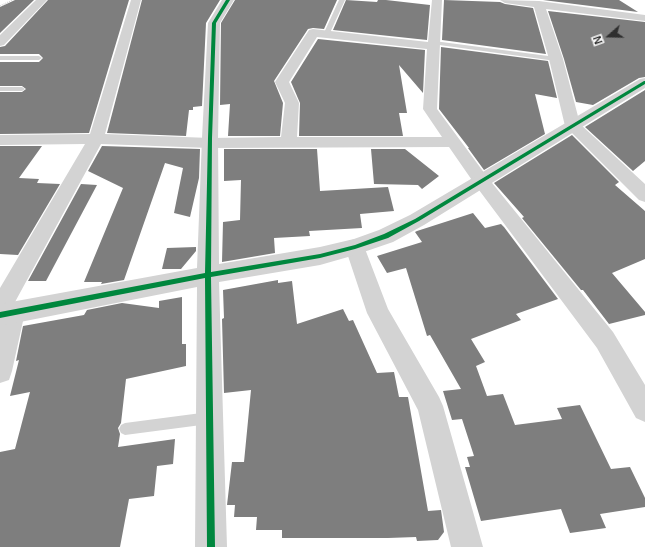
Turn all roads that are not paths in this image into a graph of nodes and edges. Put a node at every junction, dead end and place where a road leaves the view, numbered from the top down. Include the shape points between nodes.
1 (42, 0) edge
2 (136, 0) edge
3 (228, 0) edge
4 (342, 0) edge
5 (437, 0) edge
6 (505, 0) edge
7 (574, 0) edge
8 (539, 4) junction
9 (587, 10) junction
10 (645, 18) edge
11 (326, 35) junction
12 (0, 42) edge
13 (434, 45) junction
14 (0, 58) edge
15 (39, 58) dead end
16 (556, 59) junction
17 (645, 82) edge
18 (0, 89) edge
19 (22, 89) dead end
20 (573, 126) junction
21 (96, 139) junction
22 (0, 140) edge
23 (289, 142) junction
24 (454, 142) junction
25 (210, 143) junction
26 (482, 182) junction
27 (645, 195) edge
28 (355, 247) junction
29 (208, 275) junction
30 (5, 312) edge
31 (0, 370) edge
32 (645, 409) edge
33 (209, 418) junction
34 (125, 430) dead end
35 (211, 547) edge
36 (467, 547) edge

1 - 12 street
2 - 21 street
3 - 25 street via 214,23
4 - 11 lane
5 - 13 street
6 - 8 street
7 - 9 street
8 - 9 street
8 - 16 street
9 - 10 street
11 - 13 street
11 - 23 street via 313,33 282,82 292,102
13 - 16 lane
13 - 24 street via 430,109
14 - 15 lane
16 - 20 street
17 - 20 street
18 - 19 lane
20 - 26 street
20 - 27 street
21 - 22 street
21 - 25 street
21 - 30 street
23 - 24 street
23 - 25 street
24 - 26 street
25 - 29 street
26 - 28 street via 386,236
26 - 32 street via 605,340
28 - 29 street via 320,256
28 - 36 street via 378,313 430,406
29 - 30 street
29 - 33 street
30 - 31 street
33 - 34 lane
33 - 35 street

